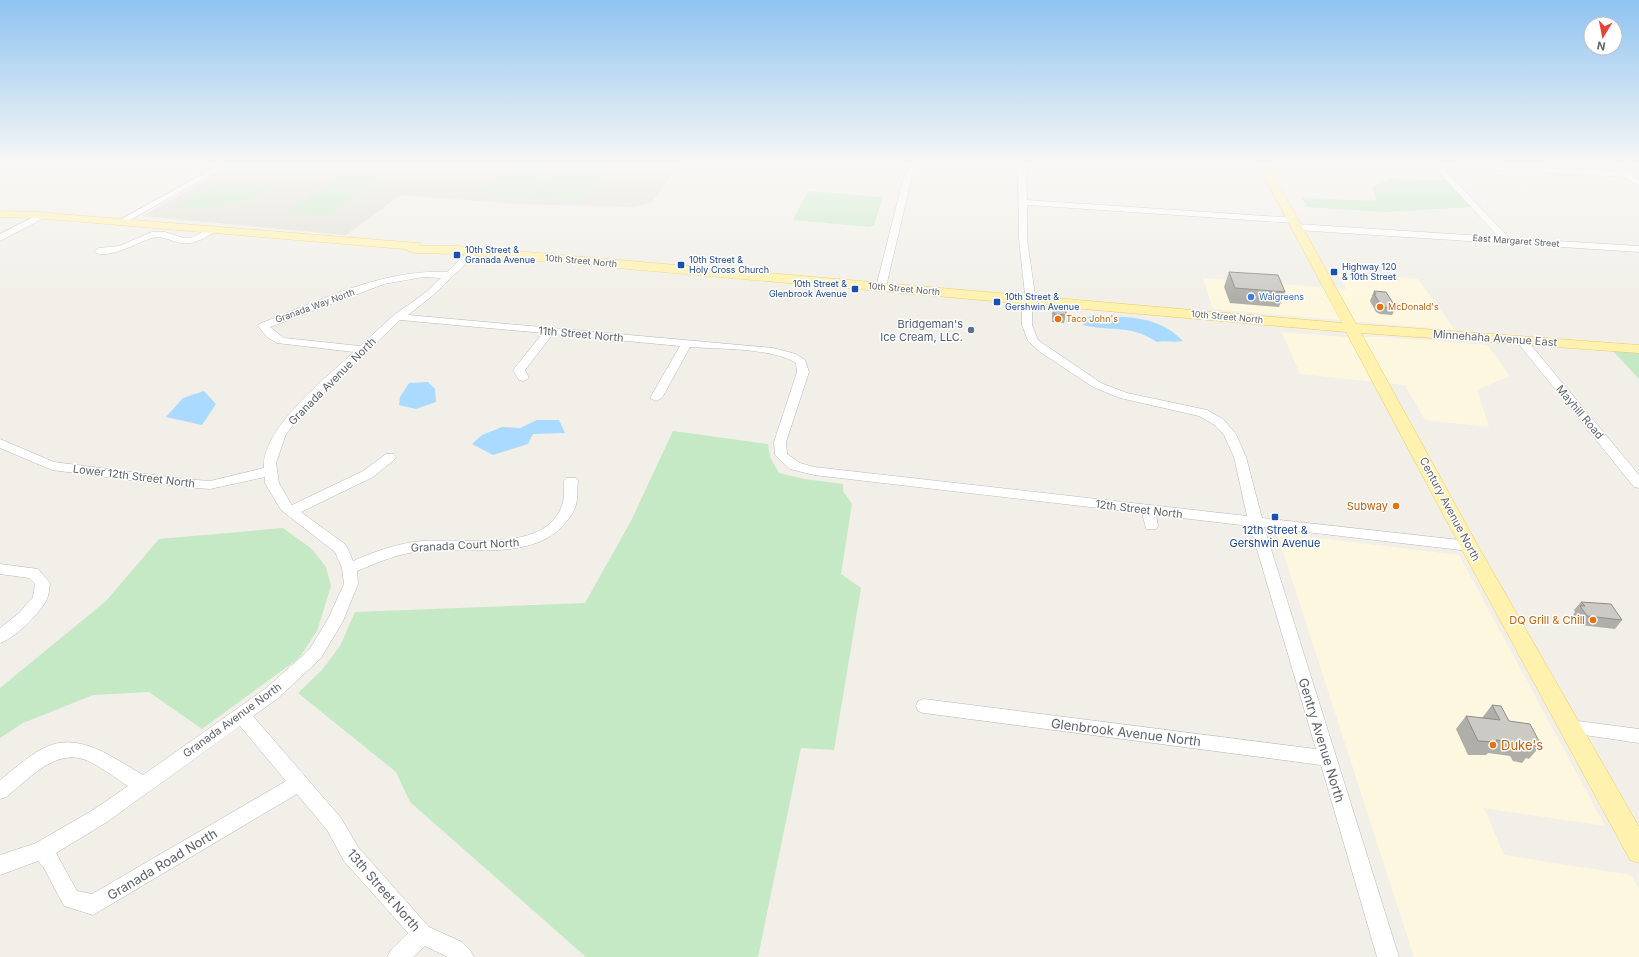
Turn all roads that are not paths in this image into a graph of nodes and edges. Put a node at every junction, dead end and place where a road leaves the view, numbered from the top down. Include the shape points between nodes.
1 (0, 210) edge
2 (143, 210) edge
3 (900, 210) edge
4 (1023, 210) edge
5 (1118, 210) edge
6 (1287, 210) edge
7 (1478, 210) edge
8 (0, 214) edge
9 (39, 215) junction
10 (120, 222) junction
11 (1295, 224) junction
12 (213, 229) junction
13 (0, 238) edge
14 (1506, 240) junction
15 (1639, 249) edge
16 (99, 251) dead end
17 (473, 252) junction
18 (449, 275) junction
19 (880, 287) junction
20 (1029, 300) junction
21 (398, 317) junction
22 (1351, 328) junction
23 (549, 332) junction
24 (1521, 340) junction
25 (686, 344) junction
26 (1639, 349) edge
27 (363, 350) junction
28 (765, 351) joint
29 (523, 378) dead end
30 (656, 398) dead end
31 (0, 443) edge
32 (390, 457) dead end
33 (271, 470) junction
34 (571, 481) dead end
35 (1639, 484) edge
36 (1148, 510) junction
37 (291, 511) junction
38 (1256, 523) junction
39 (1151, 526) dead end
40 (1469, 546) junction
41 (348, 568) junction
42 (0, 569) edge
43 (0, 637) edge
44 (924, 706) dead end
45 (241, 715) junction
46 (1570, 727) junction
47 (1639, 736) edge
48 (1328, 758) junction
49 (300, 783) junction
50 (143, 785) junction
51 (0, 791) edge
52 (1639, 851) edge
53 (41, 852) junction
54 (0, 865) edge
55 (422, 934) junction
56 (398, 957) edge
57 (463, 957) edge
58 (1388, 957) edge

1 - 9 main road, 10th Street North
2 - 10 street
3 - 19 street
4 - 20 street, Gentry Avenue North
5 - 11 street, East Margaret Street
6 - 11 main road, Century Avenue North
7 - 14 street
8 - 9 main road, 10th Street North
9 - 10 main road, 10th Street North
9 - 13 street
10 - 12 main road, 10th Street North
11 - 14 street, East Margaret Street
11 - 22 main road, Century Avenue North
12 - 16 street via 193,240 183,241 166,235 152,235 121,248
12 - 17 main road, 10th Street North via 405,246 414,249
14 - 15 street, East Margaret Street
17 - 18 street, Granada Avenue North
17 - 19 main road, 10th Street North
18 - 21 street, Granada Avenue North via 428,295
18 - 27 street, Granada Way North via 424,274 382,281 263,326 280,341
19 - 20 main road, 10th Street North
20 - 22 main road, 10th Street North
20 - 38 street, Gentry Avenue North via 1027,325 1033,341 1097,385 1124,396 1203,413 1219,422 1230,434 1240,457
21 - 23 street, 11th Street North
21 - 27 street, Granada Avenue North
22 - 24 main road, Minnehaha Avenue East
22 - 40 main road, Century Avenue North
23 - 25 street, 11th Street North
23 - 29 street via 519,370
24 - 26 main road, Minnehaha Avenue East
24 - 35 street, Mayhill Road
25 - 28 street, 11th Street North
25 - 30 street
27 - 33 street, Granada Avenue North via 296,413 280,434 270,462
28 - 36 street, 12th Street North via 792,356 801,362 803,372 780,442 782,455 795,466
31 - 33 street, Lower 12th Street North via 52,466 184,484 210,485
32 - 37 street via 368,474
33 - 37 street, Granada Avenue North via 272,483
34 - 41 street, Granada Court North via 568,510 559,524 543,535 524,542 406,548
36 - 38 street, 12th Street North
36 - 39 street
37 - 41 street, Granada Avenue North via 341,549
38 - 40 street, 12th Street North
38 - 48 street, Gentry Avenue North
40 - 46 main road, Century Avenue North
41 - 45 street, Granada Avenue North via 351,584 315,654 271,694
42 - 43 street via 33,574 43,583 40,599 24,617
44 - 48 street, Glenbrook Avenue North
45 - 49 street, 13th Street North
45 - 50 street, Granada Avenue North
46 - 47 street
46 - 52 main road, Century Avenue North
48 - 58 street, Gentry Avenue North
49 - 53 street, Granada Road North via 93,905 71,899 51,861
49 - 55 street, 13th Street North via 334,824 351,854
50 - 51 street via 88,752 64,750 48,754
50 - 53 street, Granada Avenue North via 100,816
53 - 54 street, Granada Avenue North
55 - 56 street
55 - 57 street, 13th Street North via 455,950

